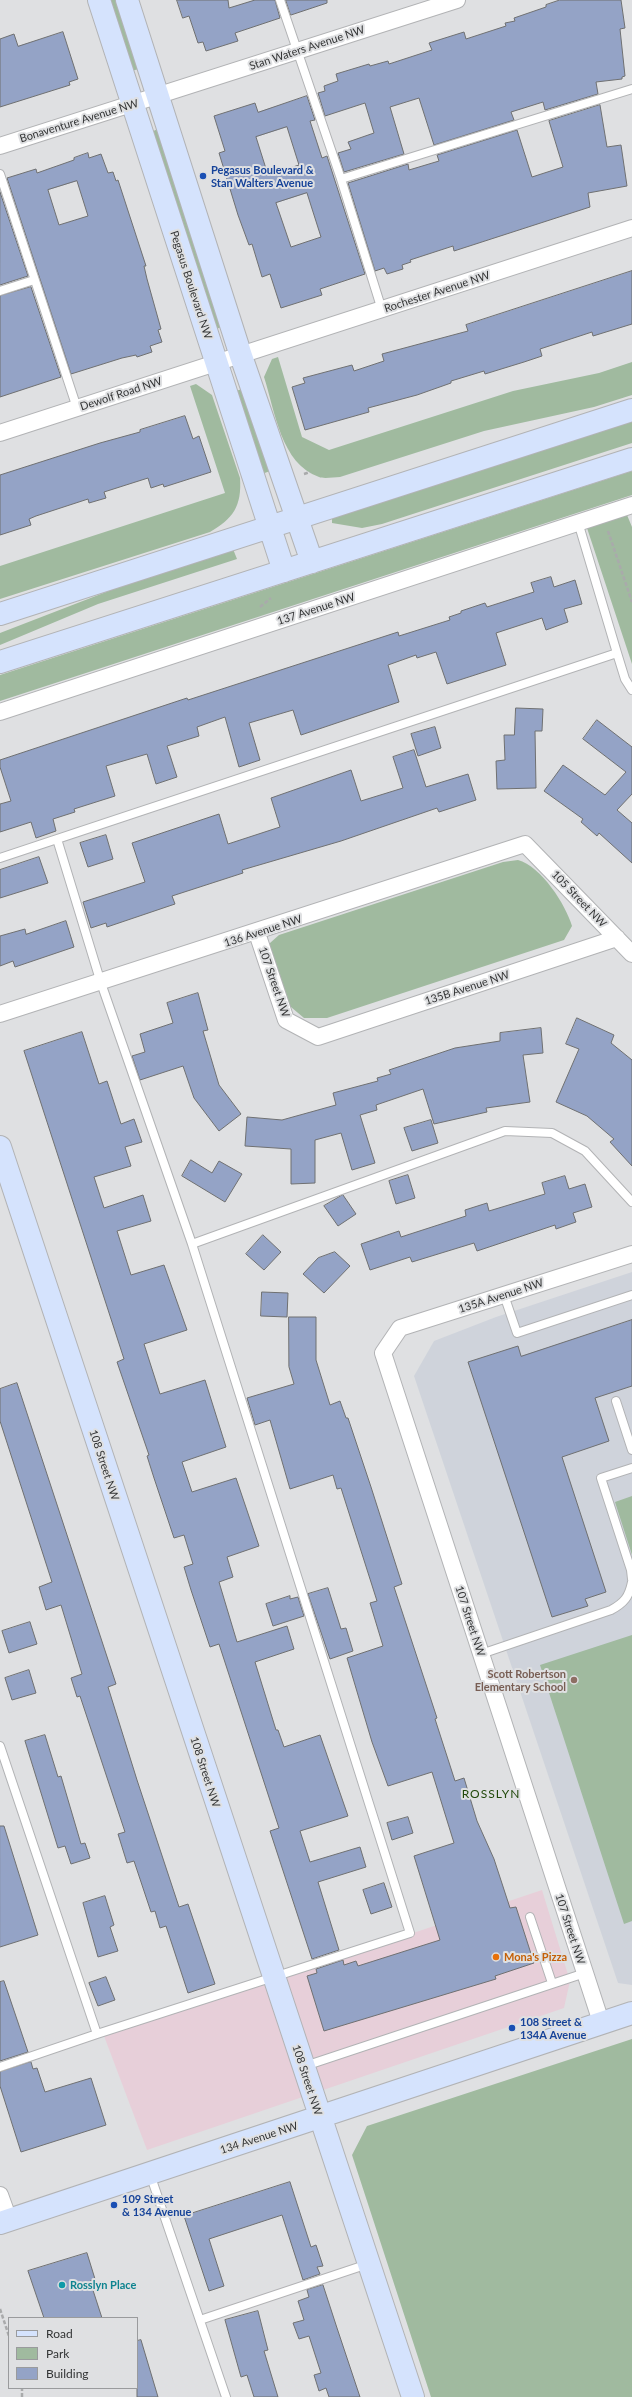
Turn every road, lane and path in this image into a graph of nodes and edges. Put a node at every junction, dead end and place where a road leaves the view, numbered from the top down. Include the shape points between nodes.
1 (99, 0) edge
2 (127, 0) edge
3 (280, 0) edge
4 (457, 0) edge
5 (299, 50) junction
6 (632, 89) edge
7 (158, 96) junction
8 (133, 104) junction
9 (0, 146) edge
10 (0, 174) edge
11 (342, 179) junction
12 (632, 228) edge
13 (34, 280) junction
14 (0, 290) edge
15 (382, 310) junction
16 (242, 356) junction
17 (217, 364) junction
18 (77, 408) junction
19 (632, 410) edge
20 (0, 433) edge
21 (632, 459) edge
22 (632, 504) edge
23 (602, 514) junction
24 (298, 518) junction
25 (578, 522) junction
26 (270, 527) junction
27 (312, 562) junction
28 (284, 571) junction
29 (632, 602) edge
30 (0, 614) edge
31 (617, 653) junction
32 (0, 662) edge
33 (632, 690) edge
34 (0, 712) edge
35 (57, 840) junction
36 (526, 844) joint
37 (0, 858) edge
38 (257, 933) junction
39 (616, 938) junction
40 (632, 954) edge
41 (101, 983) junction
42 (0, 1014) edge
43 (318, 1037) joint
44 (0, 1147) edge
45 (632, 1202) edge
46 (192, 1244) junction
47 (632, 1254) edge
48 (504, 1295) junction
49 (632, 1295) edge
50 (383, 1354) joint
51 (616, 1401) dead end
52 (632, 1450) edge
53 (632, 1468) edge
54 (632, 1579) edge
55 (632, 1582) edge
56 (481, 1654) junction
57 (0, 1746) edge
58 (530, 1917) dead end
59 (585, 1973) junction
60 (272, 1976) junction
61 (552, 1983) junction
62 (632, 2013) edge
63 (602, 2025) junction
64 (97, 2034) junction
65 (0, 2067) edge
66 (303, 2067) junction
67 (319, 2118) junction
68 (150, 2174) junction
69 (0, 2195) edge
70 (5, 2221) edge
71 (369, 2264) junction
72 (0, 2309) edge
73 (200, 2320) junction
74 (8, 2333) edge
75 (23, 2389) edge
76 (22, 2397) edge
77 (226, 2397) edge
78 (413, 2397) edge

1 - 8 street, Pegasus Boulevard NW
2 - 7 street
3 - 5 lane
4 - 5 street, Stan Waters Avenue NW
5 - 7 street, Stan Waters Avenue NW
5 - 11 lane
6 - 11 lane
7 - 8 street, Bonaventure Avenue NW
7 - 16 street
8 - 9 street, Bonaventure Avenue NW
8 - 17 street, Pegasus Boulevard NW
10 - 13 lane
11 - 15 lane
12 - 15 street, Rochester Avenue NW
13 - 14 lane
13 - 18 lane
15 - 16 street, Rochester Avenue NW
16 - 17 street, Dewolf Road NW
16 - 24 street
17 - 18 street, Dewolf Road NW
17 - 26 street, Pegasus Boulevard NW
18 - 20 street, Dewolf Road NW
19 - 24 street
21 - 27 street
22 - 23 street, 137 Avenue NW
23 - 25 street, 137 Avenue NW
23 - 29 path
24 - 26 street
24 - 27 street
25 - 31 lane
25 - 34 street, 137 Avenue NW
26 - 28 street, Pegasus Boulevard NW
26 - 30 street
27 - 28 street
28 - 32 street
31 - 33 lane via 625,679
31 - 35 lane
35 - 37 lane
35 - 41 lane
36 - 38 street, 136 Avenue NW
36 - 39 street, 105 Street NW
38 - 41 street, 136 Avenue NW
38 - 43 street, 107 Street NW via 286,1020
39 - 40 street, 105 Street NW
39 - 43 street, 135B Avenue NW
41 - 42 street, 136 Avenue NW
41 - 46 lane
44 - 60 street, 108 Street NW
45 - 46 lane via 585,1151 552,1133 505,1131
46 - 60 lane via 410,1933
47 - 48 street, 135A Avenue NW
48 - 49 lane via 517,1333
48 - 50 street, 135A Avenue NW via 400,1328
50 - 56 street, 107 Street NW
51 - 52 lane
53 - 54 lane via 601,1478
55 - 56 lane via 630,1593 623,1604 612,1610
56 - 59 street, 107 Street NW
57 - 64 lane
58 - 61 lane
59 - 61 lane
59 - 63 street, 107 Street NW
60 - 64 lane
60 - 66 street, 108 Street NW
61 - 66 lane
62 - 63 street, 134 Avenue NW
63 - 67 street, 134 Avenue NW
64 - 65 lane
66 - 67 street, 108 Street NW
67 - 68 street, 134 Avenue NW
67 - 71 street, 108 Street NW
68 - 70 street, 134 Avenue NW
68 - 73 lane
69 - 70 street
71 - 73 lane
71 - 78 street, 108 Street NW
72 - 74 path
73 - 77 lane
75 - 76 path

